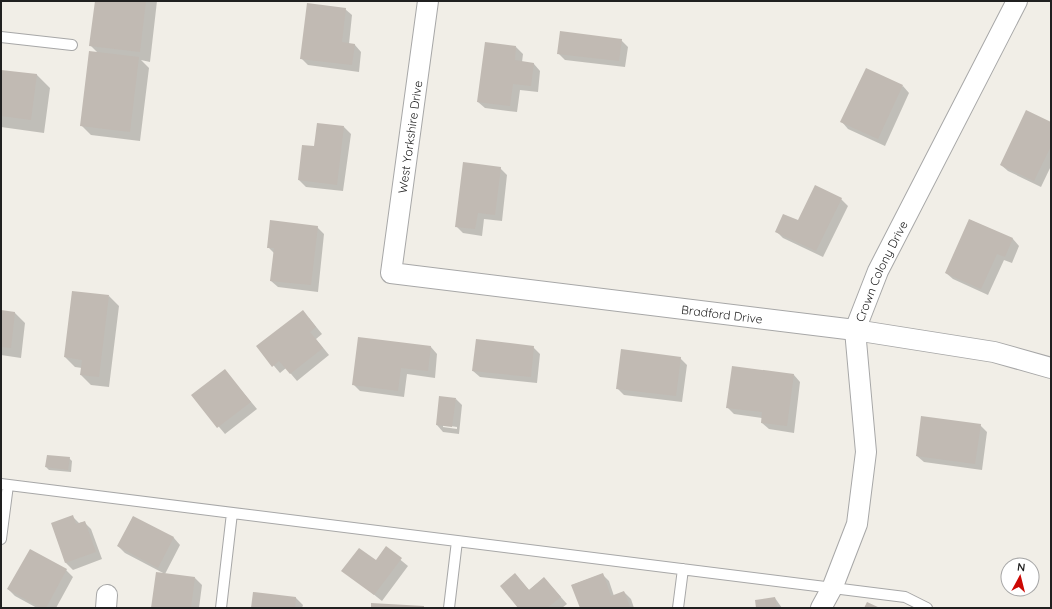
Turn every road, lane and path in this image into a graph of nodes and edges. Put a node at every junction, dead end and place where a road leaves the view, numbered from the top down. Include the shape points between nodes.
1 (428, 1) edge
2 (1017, 1) edge
3 (1, 37) edge
4 (72, 45) dead end
5 (392, 273) joint
6 (855, 330) junction
7 (1051, 368) edge
8 (4, 485) edge
9 (232, 513) junction
10 (1, 539) edge
11 (457, 542) junction
12 (683, 569) junction
13 (832, 587) junction
14 (221, 608) edge
15 (449, 608) edge
16 (678, 608) edge
17 (821, 608) edge
18 (927, 608) edge

1 - 5 street, West Yorkshire Drive
2 - 6 street, Crown Colony Drive via 878,271
3 - 4 lane
5 - 6 street, Bradford Drive
6 - 7 street, Bradford Drive via 994,352
6 - 13 street, Crown Colony Drive via 866,452 857,524
8 - 9 lane
8 - 10 lane
9 - 11 lane
9 - 14 lane
11 - 12 lane
11 - 15 lane
12 - 13 lane
12 - 16 lane
13 - 17 street, Crown Colony Drive
13 - 18 lane via 905,596

